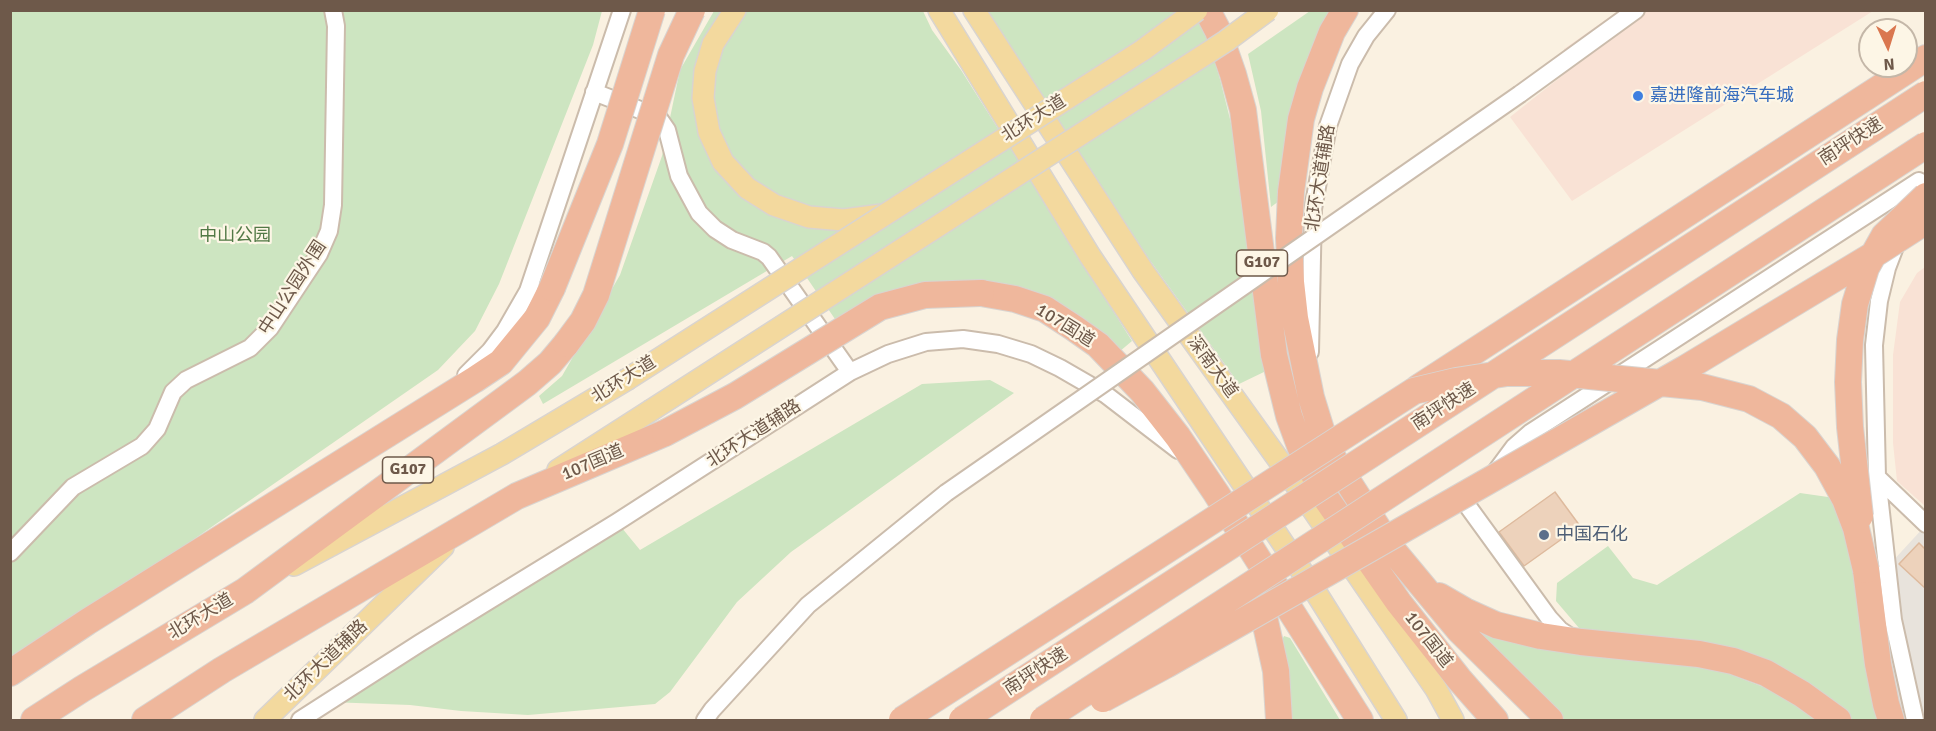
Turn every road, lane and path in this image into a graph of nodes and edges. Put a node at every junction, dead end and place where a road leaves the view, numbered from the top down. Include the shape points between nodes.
1 (333, 10) edge
2 (622, 10) edge
3 (652, 10) edge
4 (692, 10) edge
5 (735, 10) edge
6 (929, 10) edge
7 (939, 10) edge
8 (974, 10) edge
9 (1197, 10) edge
10 (1207, 10) edge
11 (1268, 10) edge
12 (1345, 10) edge
13 (1388, 10) edge
14 (1636, 10) edge
15 (953, 36) junction
16 (1926, 58) edge
17 (594, 92) junction
18 (1926, 94) edge
19 (1926, 146) edge
20 (1923, 184) edge
21 (882, 215) junction
22 (1926, 221) edge
23 (850, 372) junction
24 (1414, 391) junction
25 (1311, 398) junction
26 (420, 413) junction
27 (1283, 466) junction
28 (1877, 477) junction
29 (1216, 493) junction
30 (517, 496) junction
31 (1464, 501) junction
32 (1333, 510) junction
33 (1926, 524) edge
34 (465, 526) junction
35 (1237, 526) junction
36 (1390, 547) junction
37 (10, 554) edge
38 (1866, 570) junction
39 (1412, 574) junction
40 (245, 591) junction
41 (1581, 642) junction
42 (10, 673) edge
43 (1436, 689) junction
44 (34, 720) edge
45 (145, 720) edge
46 (265, 720) edge
47 (300, 720) edge
48 (705, 720) edge
49 (902, 720) edge
50 (962, 720) edge
51 (1043, 720) edge
52 (1063, 720) edge
53 (1279, 720) edge
54 (1360, 720) edge
55 (1396, 720) edge
56 (1453, 720) edge
57 (1461, 720) edge
58 (1495, 720) edge
59 (1550, 720) edge
60 (1838, 720) edge
61 (1892, 720) edge
62 (1915, 720) edge

1 - 37 street, 中山公园外围 via 333,205 329,231 319,254 264,335 250,348 186,380 173,392 157,429 142,446 73,488
2 - 17 street
3 - 26 highway, bridge via 610,144 537,318 501,362
4 - 40 highway, G107, bridge via 671,55 596,295 566,344 527,383
5 - 21 main road via 713,44 705,71 703,98 709,132 723,162 747,188 774,206 809,217 832,219
6 - 15 main road
7 - 15 main road
8 - 27 main road, 深南大道 via 1143,271
9 - 21 main road, 北环大道, bridge via 1143,50
10 - 32 highway, 107国道 / G107 via 1218,31 1242,110 1270,326 1284,397 1309,465
11 - 30 main road, 北环大道, bridge
12 - 25 highway via 1310,88 1301,119 1291,192 1291,282
13 - 25 street, 北环大道辅路 via 1366,36 1350,64 1334,106 1321,159 1312,209
14 - 48 street, bridge via 946,493 808,605
15 - 55 main road via 1090,256
16 - 24 highway
17 - 23 street via 658,117 667,130 686,191 699,213 732,240 769,257
17 - 26 street via 518,312 490,351
18 - 50 highway, 南坪快速, bridge
19 - 51 highway, bridge
20 - 28 street via 1887,268 1879,301 1874,345
20 - 31 street via 1530,433 1485,484
20 - 38 highway, bridge via 1913,206 1884,236 1866,268 1855,304 1848,382
21 - 40 main road, 北环大道, bridge via 626,380 502,454
22 - 52 highway, bridge via 1686,368 1187,654
23 - 29 street, 北环大道辅路 via 926,342 963,339 1020,351 1105,394 1173,445
23 - 47 street, 北环大道辅路
24 - 38 highway, bridge via 1507,373 1559,373 1702,387 1749,399 1781,416 1805,437 1827,466 1857,528
24 - 49 highway, bridge
25 - 36 highway via 1334,460
26 - 42 highway
27 - 32 highway
27 - 43 main road, 深南大道
28 - 33 street
28 - 62 street via 1893,620
29 - 30 highway, 107国道, bridge via 1142,391 1098,345 1045,309 981,293 925,295 880,307 735,396 665,433
29 - 35 highway, 107国道
30 - 34 highway, 北环大道
31 - 36 street
31 - 41 street via 1554,625
32 - 58 highway, 107国道 / G107 via 1411,620
34 - 45 highway, 北环大道
34 - 46 main road, 北环大道辅路
35 - 53 highway via 1251,562 1270,639
35 - 54 highway, 107国道
36 - 39 highway
38 - 61 highway via 1878,664
39 - 41 highway via 1443,598 1496,625
39 - 59 highway via 1459,630
40 - 44 highway, 北环大道 / G107
41 - 60 highway via 1663,649 1733,661 1766,673
43 - 56 main road, 深南大道
43 - 57 street

